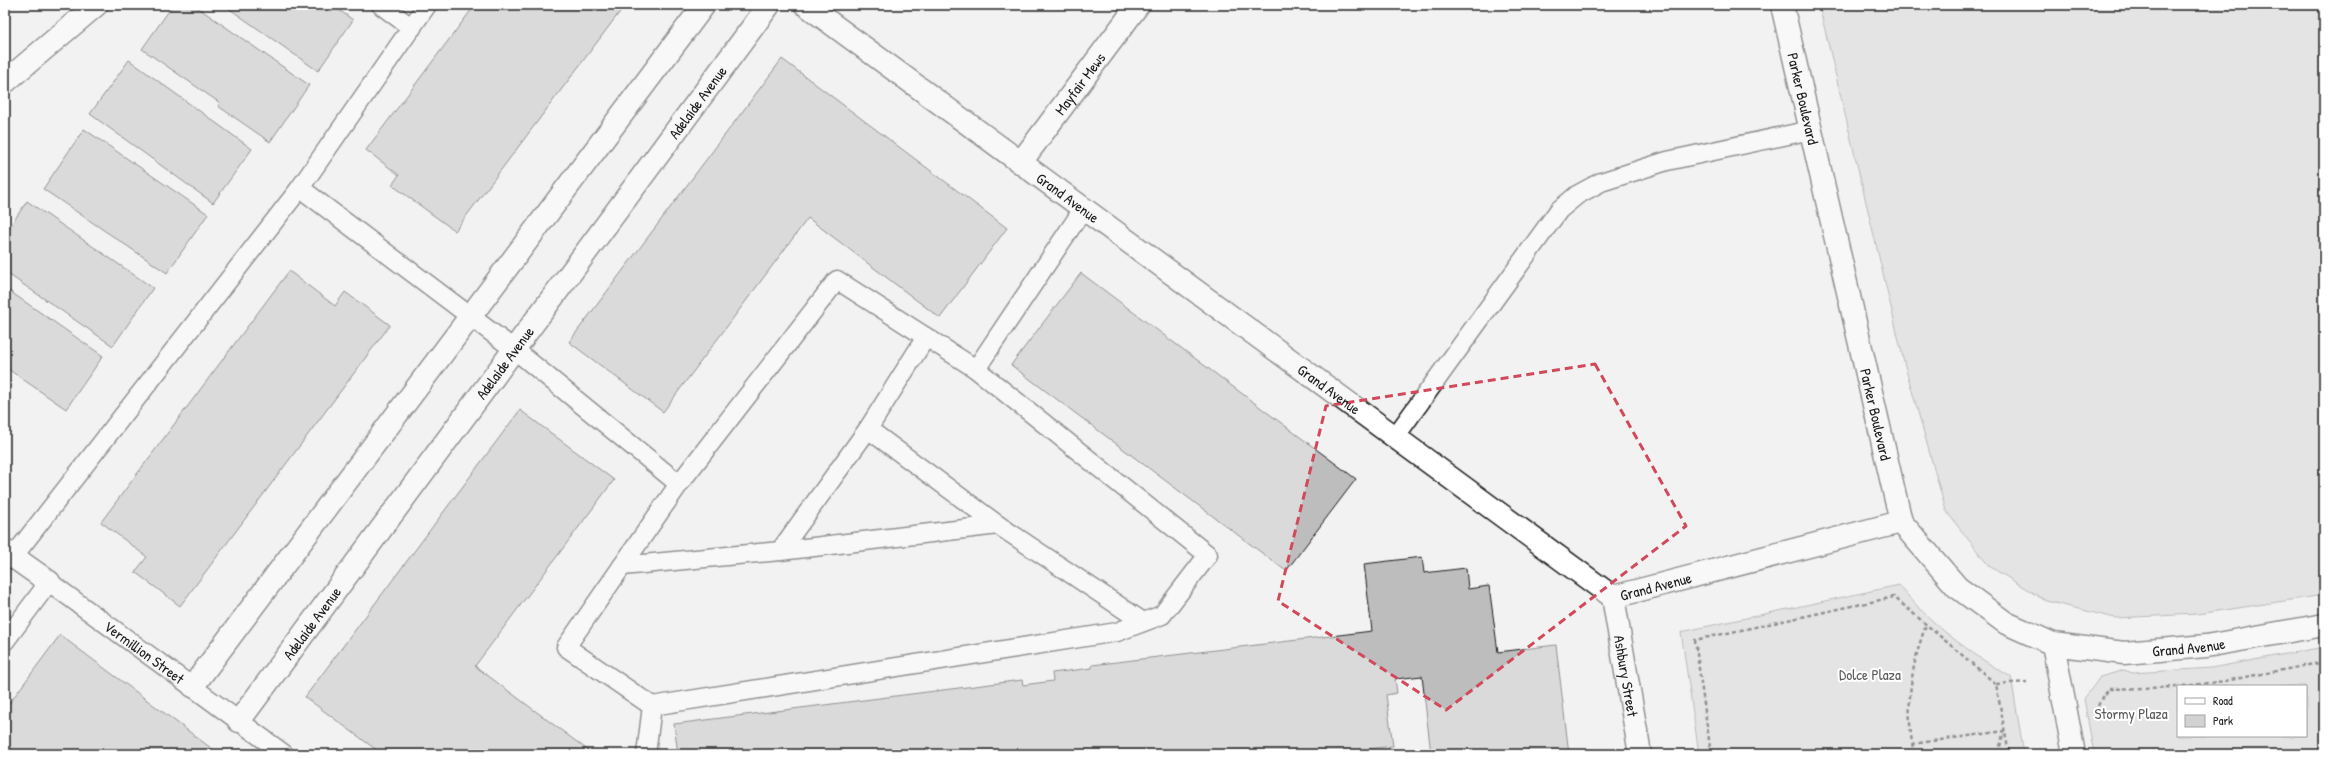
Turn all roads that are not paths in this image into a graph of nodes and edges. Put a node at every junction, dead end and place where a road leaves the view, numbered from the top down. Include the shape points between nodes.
1 (96, 5) edge
2 (381, 5) edge
3 (427, 5) edge
4 (704, 5) edge
5 (769, 5) edge
6 (806, 5) edge
7 (1138, 5) edge
8 (1782, 5) edge
9 (412, 28) junction
10 (5, 82) edge
11 (1811, 130) junction
12 (1021, 162) junction
13 (300, 188) junction
14 (1084, 208) junction
15 (469, 317) junction
16 (926, 337) junction
17 (515, 350) junction
18 (976, 369) junction
19 (868, 429) junction
20 (1395, 437) junction
21 (679, 484) junction
22 (1901, 522) junction
23 (998, 525) junction
24 (780, 551) junction
25 (9, 554) edge
26 (622, 566) junction
27 (49, 582) junction
28 (1613, 597) junction
29 (1143, 622) junction
30 (2324, 625) edge
31 (5, 641) edge
32 (2053, 644) junction
33 (193, 686) junction
34 (652, 706) junction
35 (239, 721) junction
36 (284, 754) edge
37 (646, 754) edge
38 (1640, 754) edge
39 (2074, 754) edge

1 - 10 street
2 - 9 lane
3 - 9 lane
4 - 15 street
5 - 17 street, Adelaide Avenue
6 - 12 street, Grand Avenue
7 - 12 street, Mayfair Mews
8 - 11 street, Parker Boulevard
9 - 13 lane
11 - 20 lane via 1667,161 1601,182 1577,195 1559,210
11 - 22 street, Parker Boulevard
12 - 14 street, Grand Avenue
13 - 15 lane
13 - 25 lane
14 - 18 lane
14 - 20 street, Grand Avenue
15 - 17 lane
15 - 33 street
16 - 18 lane
16 - 19 lane
16 - 21 lane via 837,280
17 - 21 lane
17 - 35 street, Adelaide Avenue
18 - 29 lane via 1208,555 1162,615
19 - 23 lane
19 - 24 lane
20 - 28 street, Grand Avenue
21 - 26 lane
22 - 28 street, Grand Avenue
22 - 32 street, Parker Boulevard via 1957,587 2006,623
23 - 24 lane
23 - 29 lane
24 - 26 lane
25 - 27 street, Vermillion Street
26 - 34 lane via 566,647
27 - 31 lane
27 - 33 lane, Vermillion Street
28 - 38 street, Ashbury Street
29 - 34 lane via 1117,632
30 - 32 street, Grand Avenue via 2206,646 2124,653
32 - 39 street
33 - 35 lane, Vermillion Street
34 - 37 lane
35 - 36 lane, Vermillion Street

